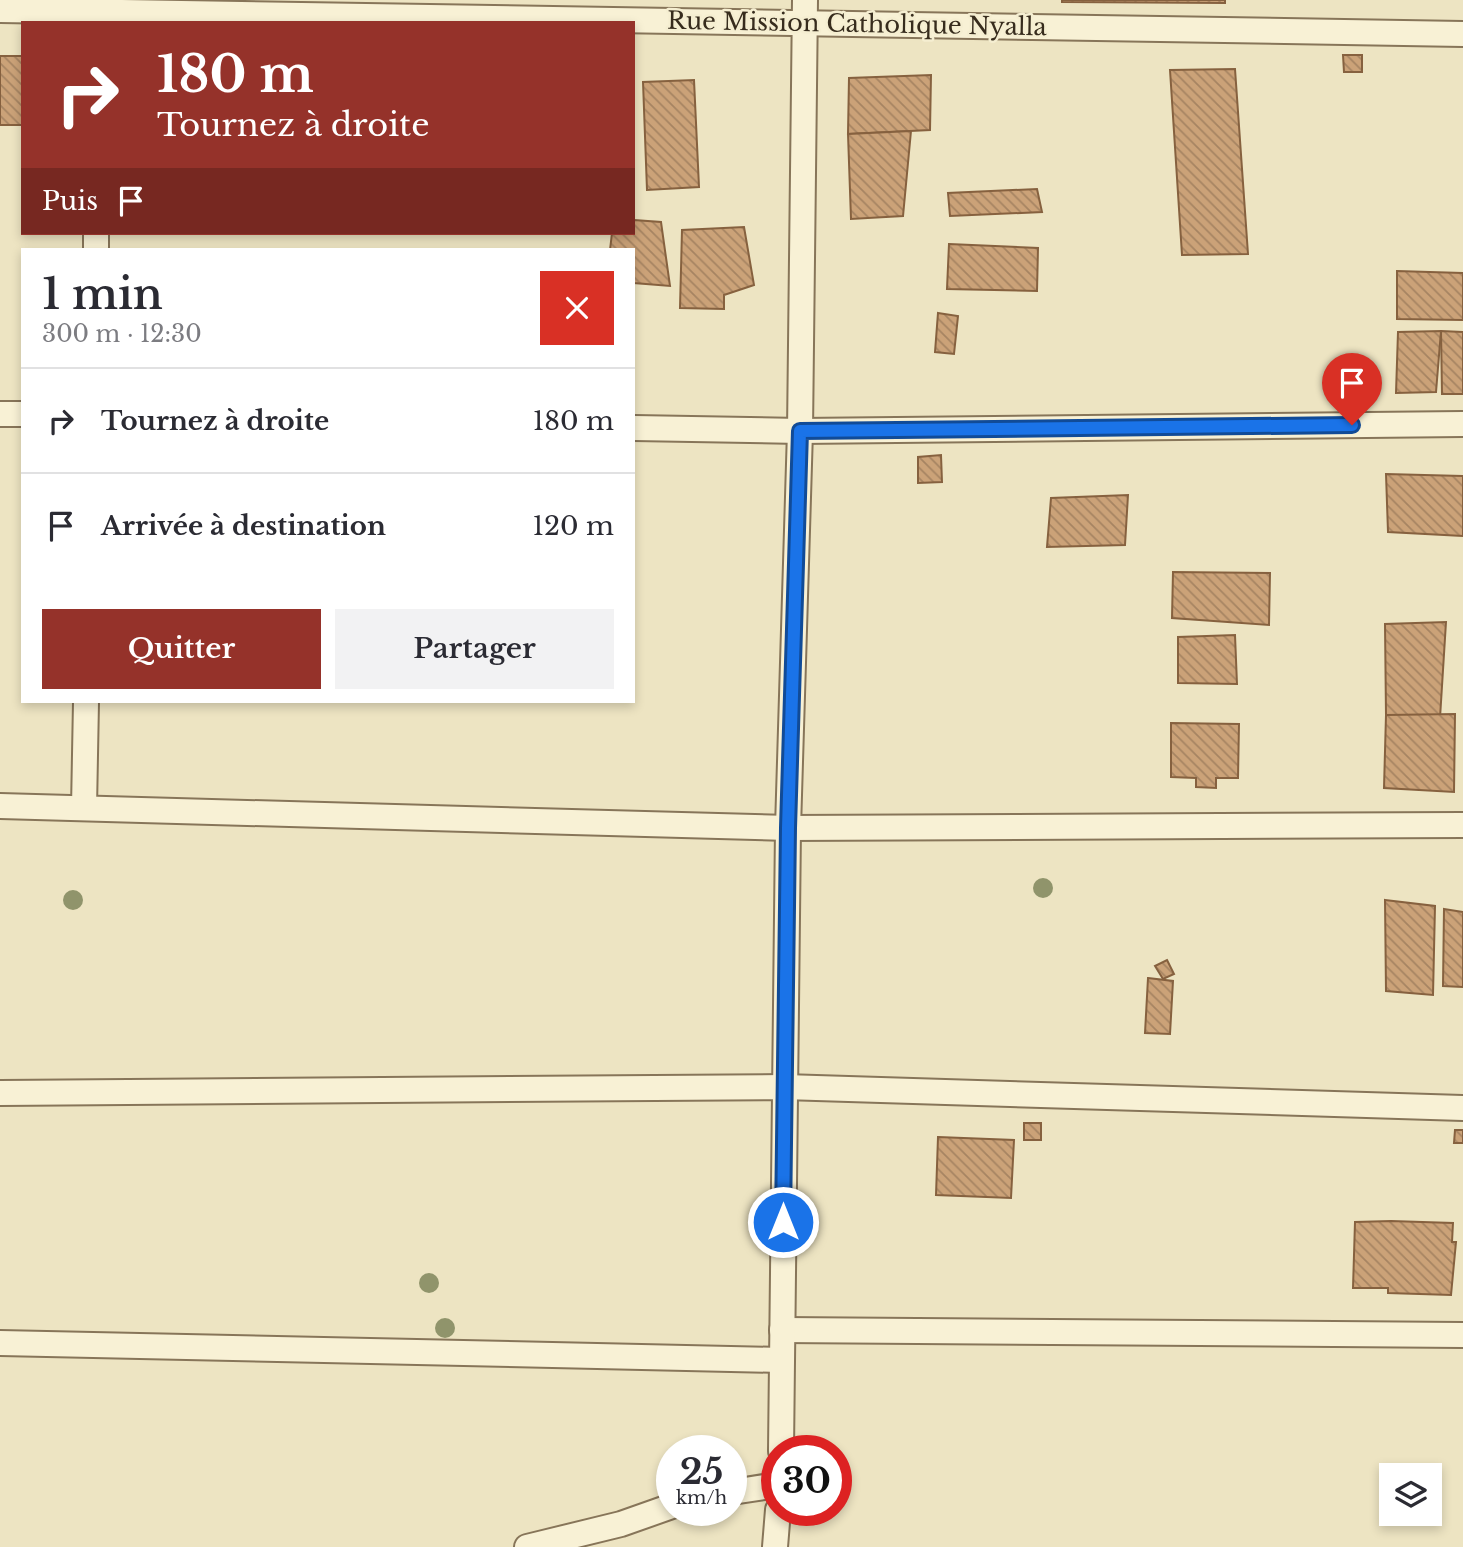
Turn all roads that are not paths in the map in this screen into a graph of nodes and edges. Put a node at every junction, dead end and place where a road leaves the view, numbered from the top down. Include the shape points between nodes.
1 (0, 10) edge
2 (103, 12) edge
3 (805, 12) edge
4 (1463, 34) edge
5 (0, 414) edge
6 (21, 414) edge
7 (1463, 424) edge
8 (635, 428) edge
9 (800, 431) junction
10 (86, 703) edge
11 (0, 806) edge
12 (84, 808) junction
13 (1463, 825) edge
14 (788, 828) junction
15 (784, 1087) junction
16 (0, 1093) edge
17 (1463, 1108) edge
18 (782, 1330) junction
19 (1463, 1335) edge
20 (0, 1343) edge
21 (780, 1360) junction
22 (781, 1435) edge
23 (656, 1512) edge
24 (777, 1526) edge
25 (527, 1547) edge
26 (775, 1547) edge

1 - 2 street, Rue Mission Catholique Nyalla
2 - 3 street, Rue Mission Catholique Nyalla
3 - 4 street, Rue Mission Catholique Nyalla
3 - 9 street
5 - 6 street
7 - 9 street
8 - 9 street
9 - 14 street
10 - 12 street
11 - 12 street
12 - 14 street
13 - 14 street
14 - 15 street
15 - 16 street
15 - 17 street
15 - 18 street
18 - 19 street
18 - 21 street
20 - 21 street
21 - 22 street
23 - 25 street
24 - 26 street

